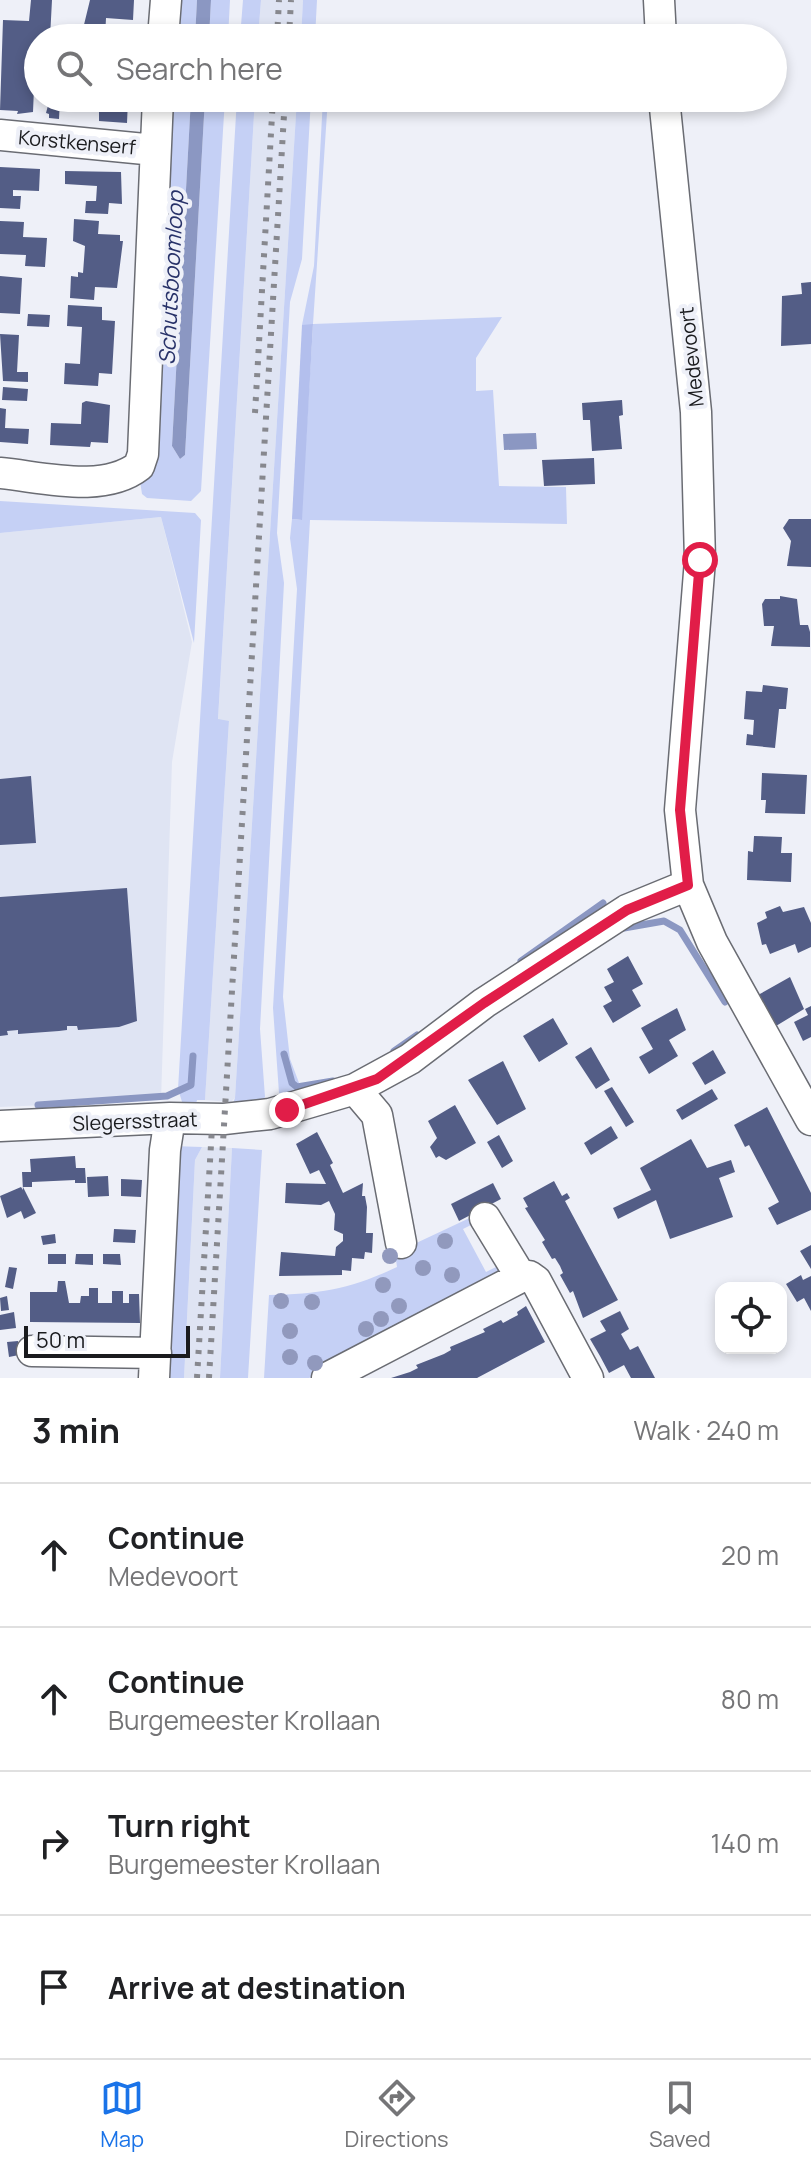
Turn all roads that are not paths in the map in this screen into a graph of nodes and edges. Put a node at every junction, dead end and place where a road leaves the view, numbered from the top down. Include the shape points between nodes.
1 (166, 0) edge
2 (659, 0) edge
3 (164, 24) edge
4 (660, 24) edge
5 (157, 112) edge
6 (665, 112) edge
7 (0, 135) edge
8 (155, 150) junction
9 (0, 473) edge
10 (688, 885) junction
11 (355, 1089) junction
12 (170, 1118) junction
13 (811, 1120) edge
14 (0, 1126) edge
15 (485, 1218) dead end
16 (401, 1243) dead end
17 (521, 1277) junction
18 (32, 1351) dead end
19 (155, 1366) edge
20 (327, 1378) edge
21 (588, 1378) edge

1 - 3 street
2 - 4 street
5 - 8 street
6 - 10 street, Medevoort via 696,412 700,560 680,810
7 - 8 street, Korstkenserf
8 - 9 street via 139,466 127,475 98,481
10 - 11 street, Slegersstraat via 627,910 484,1003 410,1059
10 - 13 street, Medevoort via 712,942
11 - 12 street, Slegersstraat via 270,1114
11 - 16 street via 377,1115
12 - 14 street, Slegersstraat
12 - 19 street
15 - 17 street
17 - 20 street
17 - 21 street via 536,1281
18 - 19 street

